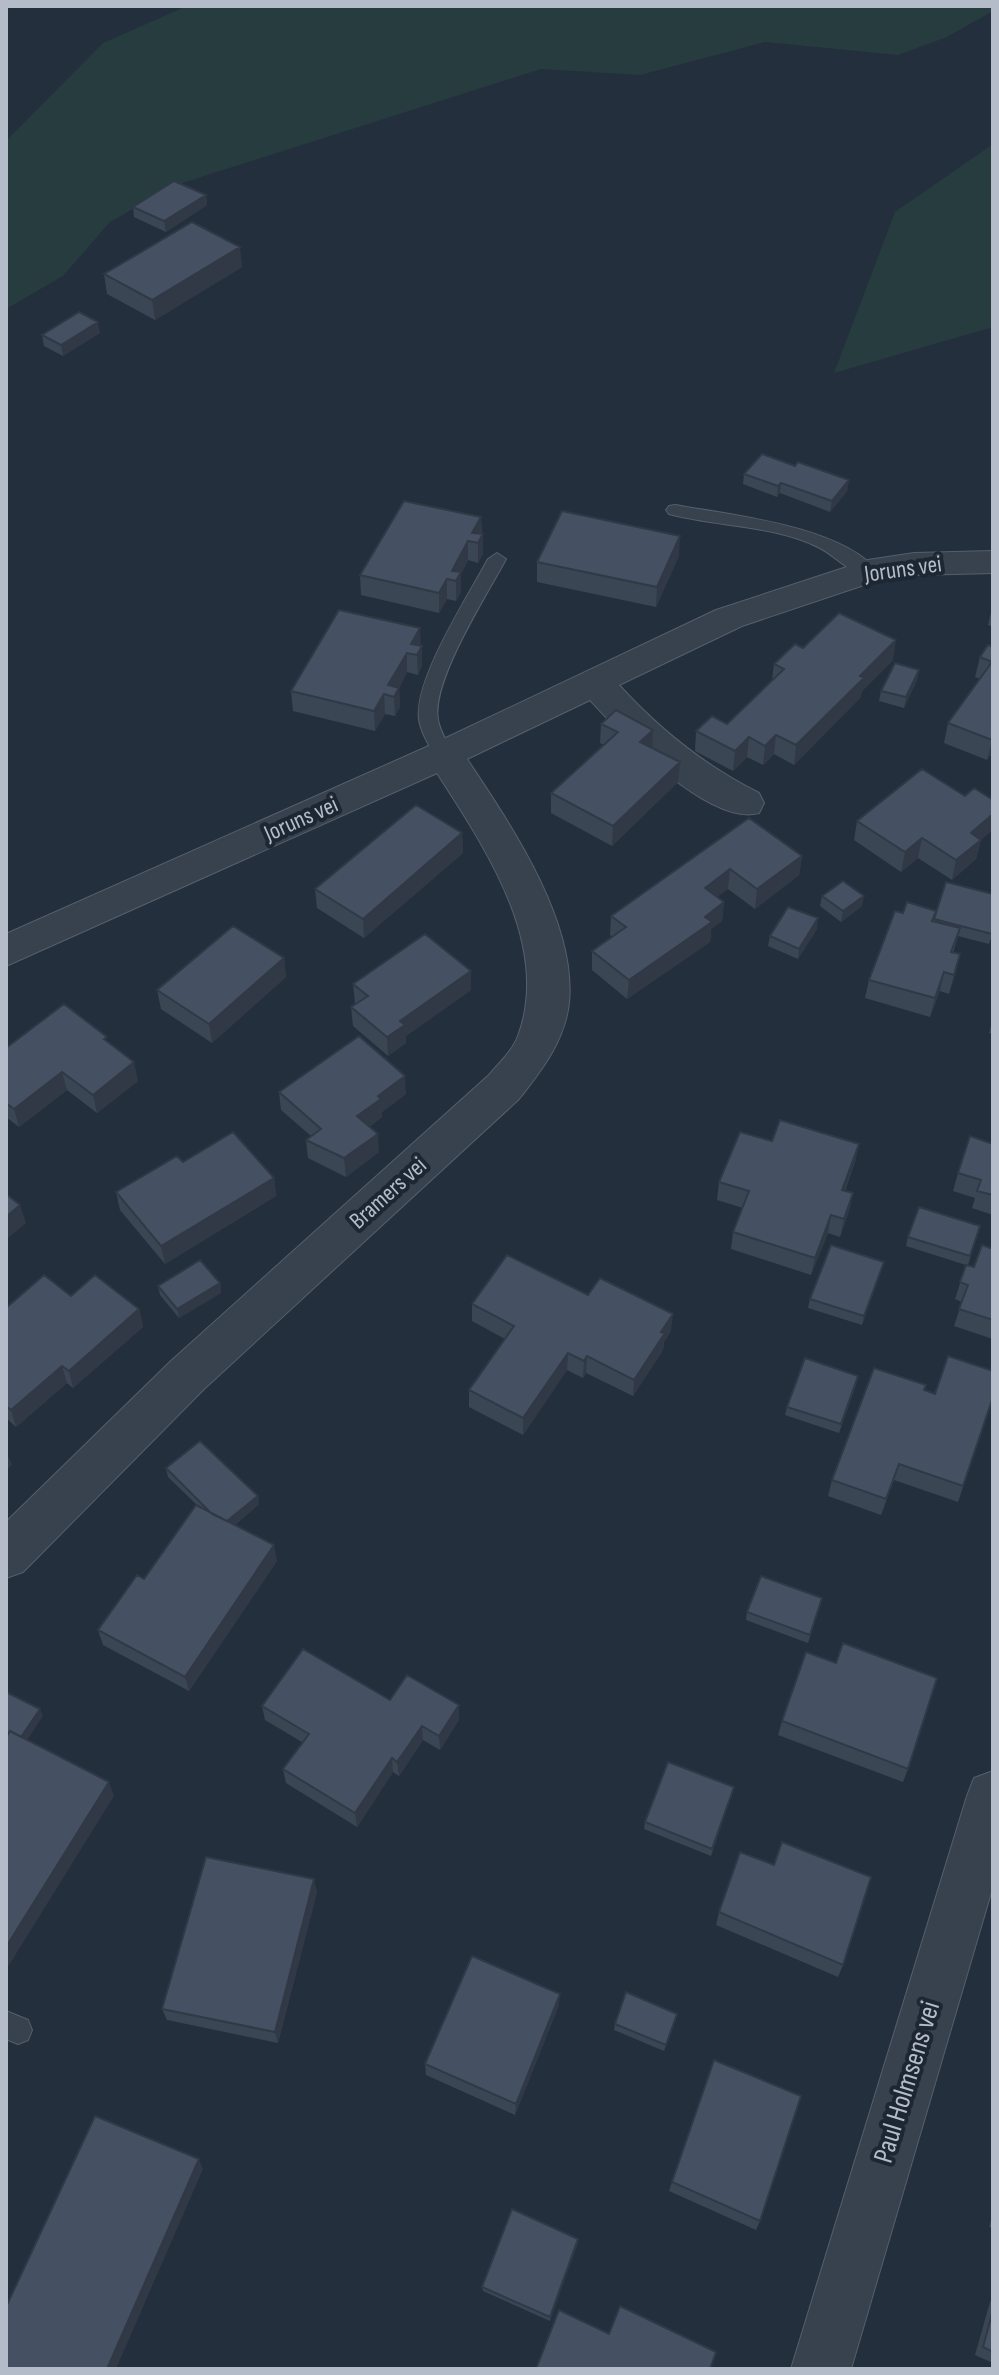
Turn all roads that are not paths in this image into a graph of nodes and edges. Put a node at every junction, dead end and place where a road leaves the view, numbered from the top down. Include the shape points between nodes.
1 (675, 510) dead end
2 (497, 559) dead end
3 (993, 562) edge
4 (868, 571) junction
5 (595, 682) junction
6 (444, 754) junction
7 (745, 803) dead end
8 (6, 951) edge
9 (6, 1556) edge
10 (993, 1796) edge
11 (821, 2369) edge

1 - 4 lane via 794,532 826,544
2 - 6 lane via 427,712
3 - 4 street, Joruns vei
4 - 5 street, Joruns vei via 729,618
5 - 6 street, Joruns vei
5 - 7 street via 631,723 684,767
6 - 8 street, Joruns vei
6 - 9 street, Bramers vei via 502,845 529,900 547,982 540,1035 504,1087 160,1402
10 - 11 street, Paul Holmsens vei

